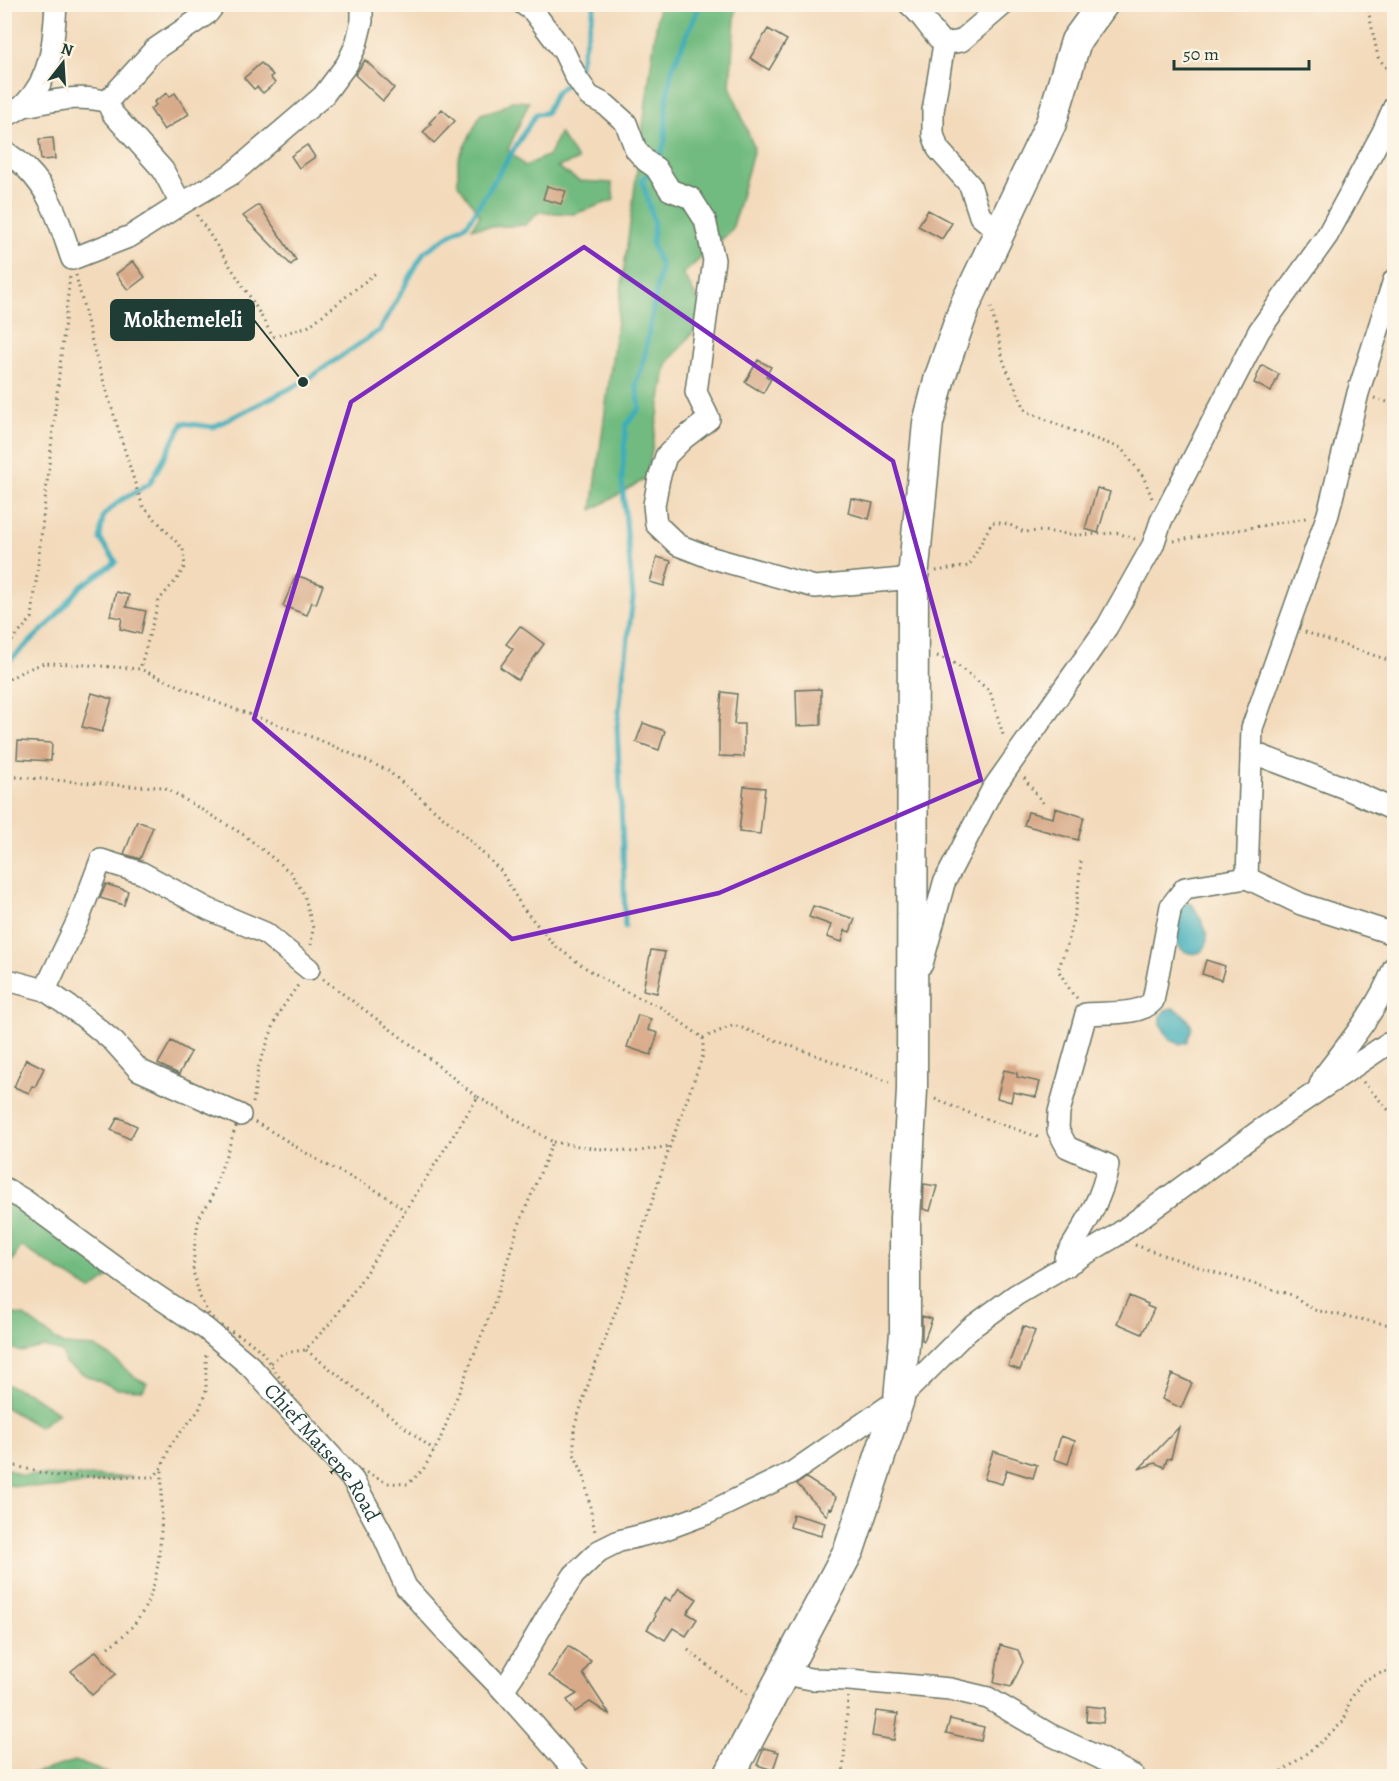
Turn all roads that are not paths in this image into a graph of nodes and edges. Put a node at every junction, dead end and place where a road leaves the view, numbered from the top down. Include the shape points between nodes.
1 (56, 4) edge
2 (215, 4) edge
3 (362, 4) edge
4 (523, 4) edge
5 (909, 4) edge
6 (1004, 4) edge
7 (1103, 4) edge
8 (944, 44) junction
9 (107, 102) junction
10 (23, 106) junction
11 (1395, 107) edge
12 (4, 117) edge
13 (4, 151) edge
14 (181, 204) junction
15 (999, 232) junction
16 (1395, 280) edge
17 (913, 578) junction
18 (1251, 752) junction
19 (1395, 810) edge
20 (1246, 878) junction
21 (1395, 934) edge
22 (1395, 967) edge
23 (912, 968) junction
24 (309, 969) road end
25 (4, 979) edge
26 (45, 990) junction
27 (1395, 1042) edge
28 (1317, 1091) junction
29 (246, 1112) road end
30 (4, 1188) edge
31 (1067, 1266) junction
32 (899, 1399) junction
33 (784, 1674) junction
34 (503, 1690) junction
35 (1098, 1757) junction
36 (579, 1776) edge
37 (729, 1776) edge
38 (1107, 1776) edge
39 (1134, 1776) edge

1 - 10 street via 54,44 42,82
2 - 9 street via 154,50
3 - 14 street via 356,45 323,96 232,174
4 - 17 street via 533,11 564,52 589,96 626,123 636,150 656,168 670,190 691,198 705,220 714,260 696,392 709,419 666,456 654,504 656,524 678,546 815,587
5 - 8 street
6 - 8 street via 961,41
7 - 15 street via 1076,41 1051,123
8 - 15 street via 933,134 938,149 970,185 980,216
9 - 10 street via 62,100
9 - 14 street via 113,114 164,170
10 - 12 street
11 - 23 street via 1327,236 1259,331 1161,521 1153,545 1107,627 992,790 944,883 922,964
13 - 14 street via 44,188 72,259 130,236
15 - 17 street via 966,303 928,423
16 - 18 street via 1358,393 1328,514 1252,728
17 - 23 street
18 - 19 street
18 - 20 street
20 - 21 street via 1301,904
20 - 31 street via 1185,888 1179,894 1171,906 1153,1001 1148,1007 1086,1014 1059,1112 1058,1130 1067,1148 1108,1165 1106,1179 1085,1225 1065,1258
22 - 28 street via 1368,1016
23 - 32 street via 905,1334
24 - 26 street via 265,933 208,909 142,873 101,860
25 - 26 street
26 - 29 street via 114,1042 139,1070
27 - 28 street
28 - 31 street
30 - 34 street, Chief Matsepe Road via 206,1329 249,1366 353,1480 406,1587
31 - 32 street via 1016,1295 968,1330
32 - 33 street via 849,1550
32 - 34 street via 793,1472 706,1514 599,1551 574,1575
33 - 35 street via 950,1689 988,1698
33 - 37 street
34 - 36 street, Chief Matsepe Road
35 - 38 street
35 - 39 street

